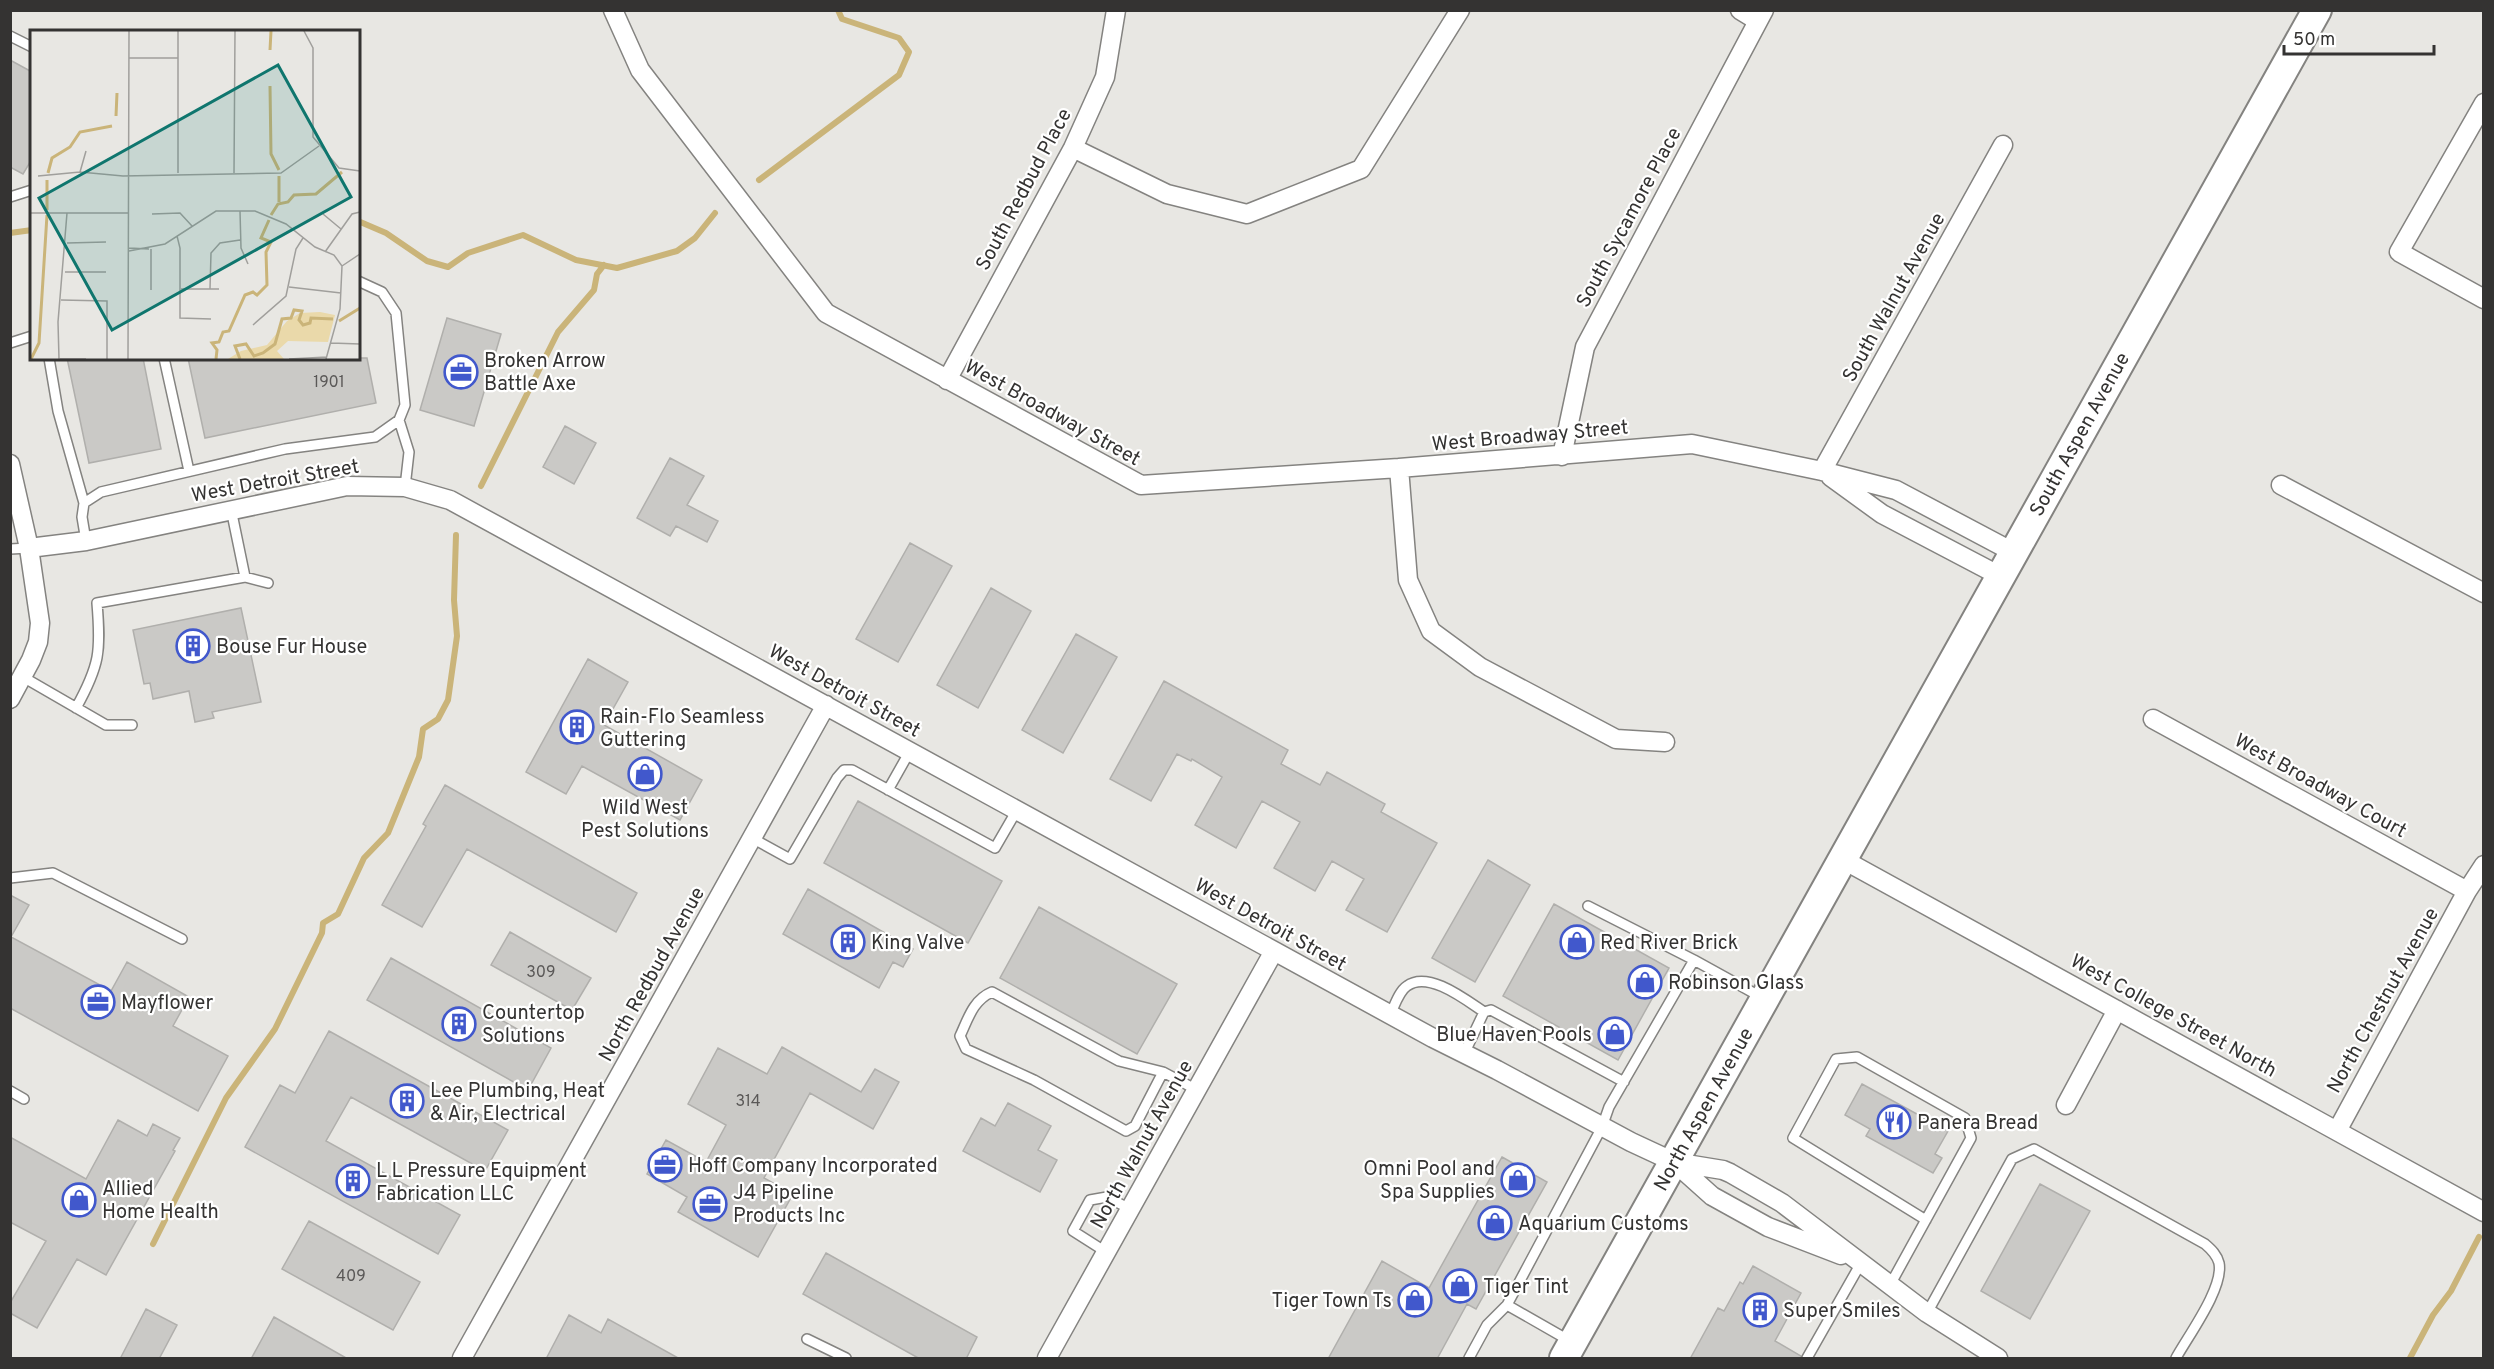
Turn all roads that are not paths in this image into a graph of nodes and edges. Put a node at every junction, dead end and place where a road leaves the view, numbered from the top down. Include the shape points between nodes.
1 (614, 10) edge
2 (1116, 10) edge
3 (1460, 10) edge
4 (1740, 10) edge
5 (2313, 12) edge
6 (1761, 16) edge
7 (10, 36) edge
8 (30, 46) edge
9 (2484, 103) edge
10 (2003, 145) dead end
11 (1073, 147) junction
12 (30, 191) edge
13 (10, 197) edge
14 (360, 282) edge
15 (2484, 299) edge
16 (30, 337) edge
17 (10, 343) edge
18 (49, 360) edge
19 (164, 360) edge
20 (947, 380) junction
21 (399, 420) junction
22 (1562, 456) junction
23 (10, 464) edge
24 (1399, 468) junction
25 (189, 471) junction
26 (1822, 471) junction
27 (2281, 485) dead end
28 (405, 488) junction
29 (84, 503) junction
30 (231, 509) junction
31 (86, 541) junction
32 (20, 549) edge
33 (2007, 564) junction
34 (245, 577) junction
35 (268, 583) dead end
36 (2484, 593) edge
37 (23, 678) junction
38 (10, 699) edge
39 (826, 705) junction
40 (76, 708) junction
41 (2153, 719) dead end
42 (132, 725) dead end
43 (1665, 742) dead end
44 (910, 751) junction
45 (888, 790) junction
46 (1017, 810) junction
47 (752, 838) junction
48 (1842, 859) junction
49 (2484, 865) edge
50 (10, 878) edge
51 (2467, 891) junction
52 (1588, 906) dead end
53 (182, 939) dead end
54 (1274, 951) junction
55 (1694, 960) junction
56 (1764, 999) junction
57 (2117, 1010) junction
58 (1484, 1012) junction
59 (1390, 1015) junction
60 (1464, 1054) junction
61 (1164, 1072) junction
62 (1624, 1082) junction
63 (1197, 1090) junction
64 (10, 1091) edge
65 (24, 1099) dead end
66 (2066, 1105) dead end
67 (1602, 1127) junction
68 (2337, 1131) junction
69 (1674, 1162) junction
70 (1130, 1209) junction
71 (2484, 1212) edge
72 (1926, 1220) junction
73 (1106, 1251) junction
74 (1861, 1263) junction
75 (1890, 1285) junction
76 (1508, 1305) junction
77 (1927, 1313) junction
78 (807, 1339) dead end
79 (1569, 1350) edge
80 (462, 1359) edge
81 (846, 1359) edge
82 (1047, 1359) edge
83 (1469, 1359) edge
84 (1807, 1359) edge
85 (1998, 1359) edge
86 (2176, 1359) edge

1 - 20 street, West Broadway Street via 640,70 826,314
2 - 11 street, South Redbud Place via 1105,77
3 - 11 street via 1361,169 1247,214 1167,194
4 - 6 street
5 - 33 main road, South Aspen Avenue
6 - 22 street, South Sycamore Place via 1585,347
7 - 8 lane
9 - 15 street via 2399,252
10 - 26 street, South Walnut Avenue
11 - 20 street, South Redbud Place
12 - 13 lane
14 - 21 lane via 382,292 396,313 405,405
16 - 17 lane
18 - 29 lane via 58,411
19 - 25 lane
20 - 24 street, West Broadway Street via 1141,485
21 - 25 lane via 375,437 285,449
21 - 28 lane via 409,452
22 - 24 street, West Broadway Street
22 - 26 street, West Broadway Street via 1692,444
23 - 32 street
24 - 43 street via 1408,580 1431,631 1480,667 1616,739
25 - 29 lane via 102,492
26 - 33 street, West Broadway Street via 1882,514
26 - 33 street, West Broadway Street via 1896,490
27 - 36 street
28 - 30 street, West Detroit Street via 347,486
28 - 39 street, West Detroit Street via 450,500 476,513
29 - 31 lane
30 - 31 street, West Detroit Street
30 - 34 lane
31 - 32 street, West Detroit Street
32 - 37 street via 40,623 38,642
33 - 48 main road, South Aspen Avenue
34 - 35 lane
34 - 40 lane via 97,603 97,666
37 - 38 street
37 - 40 lane
39 - 44 street, West Detroit Street
39 - 47 street, North Redbud Avenue
40 - 42 lane via 106,725
41 - 51 street, West Broadway Court
44 - 45 lane
44 - 46 street, West Detroit Street
45 - 46 lane via 995,848
45 - 47 lane via 852,770 844,770 790,860
46 - 54 street, West Detroit Street
47 - 80 street, North Redbud Avenue
48 - 56 main road, North Aspen Avenue
48 - 57 street, West College Street North
49 - 51 street, North Chestnut Avenue
50 - 53 lane via 53,873
51 - 68 street, North Chestnut Avenue
52 - 55 lane
54 - 59 street, West Detroit Street
54 - 63 street, North Walnut Avenue
55 - 56 lane
55 - 62 lane
56 - 69 main road, North Aspen Avenue
57 - 66 street
57 - 68 street, West College Street North
58 - 59 lane via 1447,988 1420,980 1405,986
58 - 60 lane
58 - 62 lane via 1491,1010
59 - 60 street, West Detroit Street
60 - 67 street, West Detroit Street
61 - 61 lane via 1119,1061 992,992 973,1007 960,1036 966,1048 1126,1131 1135,1126
61 - 63 lane
62 - 67 lane
63 - 70 street, North Walnut Avenue
64 - 65 lane
67 - 69 street, West Detroit Street
67 - 76 lane
68 - 71 street, West College Street North
69 - 74 street, West Detroit Street via 1712,1196 1768,1227
69 - 74 street, West Detroit Street via 1723,1170 1782,1203
69 - 79 main road, North Aspen Avenue
70 - 73 street, North Walnut Avenue
70 - 73 lane via 1107,1197 1090,1200 1074,1232
72 - 72 lane via 1971,1138 1965,1118 1857,1057 1836,1059 1793,1138
72 - 75 lane
73 - 82 street, North Walnut Avenue
74 - 75 street, West Detroit Street
74 - 84 lane
75 - 77 street, West Detroit Street
76 - 79 lane
76 - 83 lane via 1487,1325
77 - 85 street, West Detroit Street
77 - 86 lane via 2013,1159 2034,1149 2205,1244 2216,1254 2220,1275 2215,1289
78 - 81 lane

